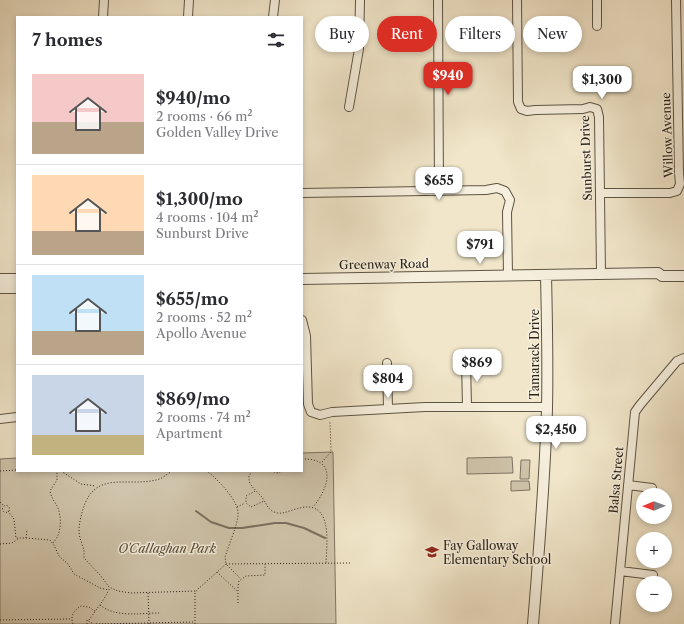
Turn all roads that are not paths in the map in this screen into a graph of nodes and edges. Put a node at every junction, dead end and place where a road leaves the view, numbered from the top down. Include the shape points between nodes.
1 (104, 0) edge
2 (189, 0) edge
3 (275, 0) edge
4 (360, 0) edge
5 (438, 0) edge
6 (517, 0) edge
7 (597, 0) edge
8 (676, 0) edge
9 (103, 16) edge
10 (188, 16) edge
11 (274, 16) edge
12 (597, 26) dead end
13 (349, 107) dead end
14 (439, 191) junction
15 (303, 193) edge
16 (600, 193) junction
17 (684, 269) edge
18 (658, 273) junction
19 (546, 274) junction
20 (601, 274) junction
21 (508, 275) junction
22 (684, 276) edge
23 (303, 278) edge
24 (0, 279) edge
25 (16, 279) edge
26 (0, 288) edge
27 (16, 288) edge
28 (303, 324) edge
29 (684, 358) edge
30 (466, 360) dead end
31 (304, 361) edge
32 (387, 362) dead end
33 (467, 407) junction
34 (547, 407) junction
35 (388, 409) junction
36 (16, 417) edge
37 (0, 419) edge
38 (628, 486) junction
39 (652, 488) dead end
40 (620, 571) junction
41 (653, 575) dead end
42 (532, 624) edge
43 (615, 624) edge

1 - 9 street
2 - 10 street
3 - 11 street
4 - 13 street via 359,48
5 - 14 street
6 - 16 street, Sunburst Drive via 518,102 521,109 597,109
7 - 12 street
8 - 16 street, Willow Avenue via 680,184 677,191 670,193
14 - 15 street
14 - 21 street via 497,188 506,191 510,200 507,212
16 - 20 street, Sunburst Drive
17 - 18 street, Greenway Road via 662,270
18 - 20 street, Greenway Road
18 - 22 street, Greenway Road via 662,276
19 - 20 street, Greenway Road
19 - 21 street, Greenway Road
19 - 34 street, Tamarack Drive
21 - 23 street, Greenway Road
24 - 25 street
26 - 27 street
28 - 31 street via 306,336
29 - 38 street, Balsa Street via 677,361 635,412
30 - 33 street
31 - 35 street via 311,412 320,415
32 - 35 street
33 - 34 street
33 - 35 street
34 - 42 street, Tamarack Drive via 541,528
36 - 37 street
38 - 39 street
38 - 40 street, Balsa Street
40 - 41 street
40 - 43 street, Balsa Street

